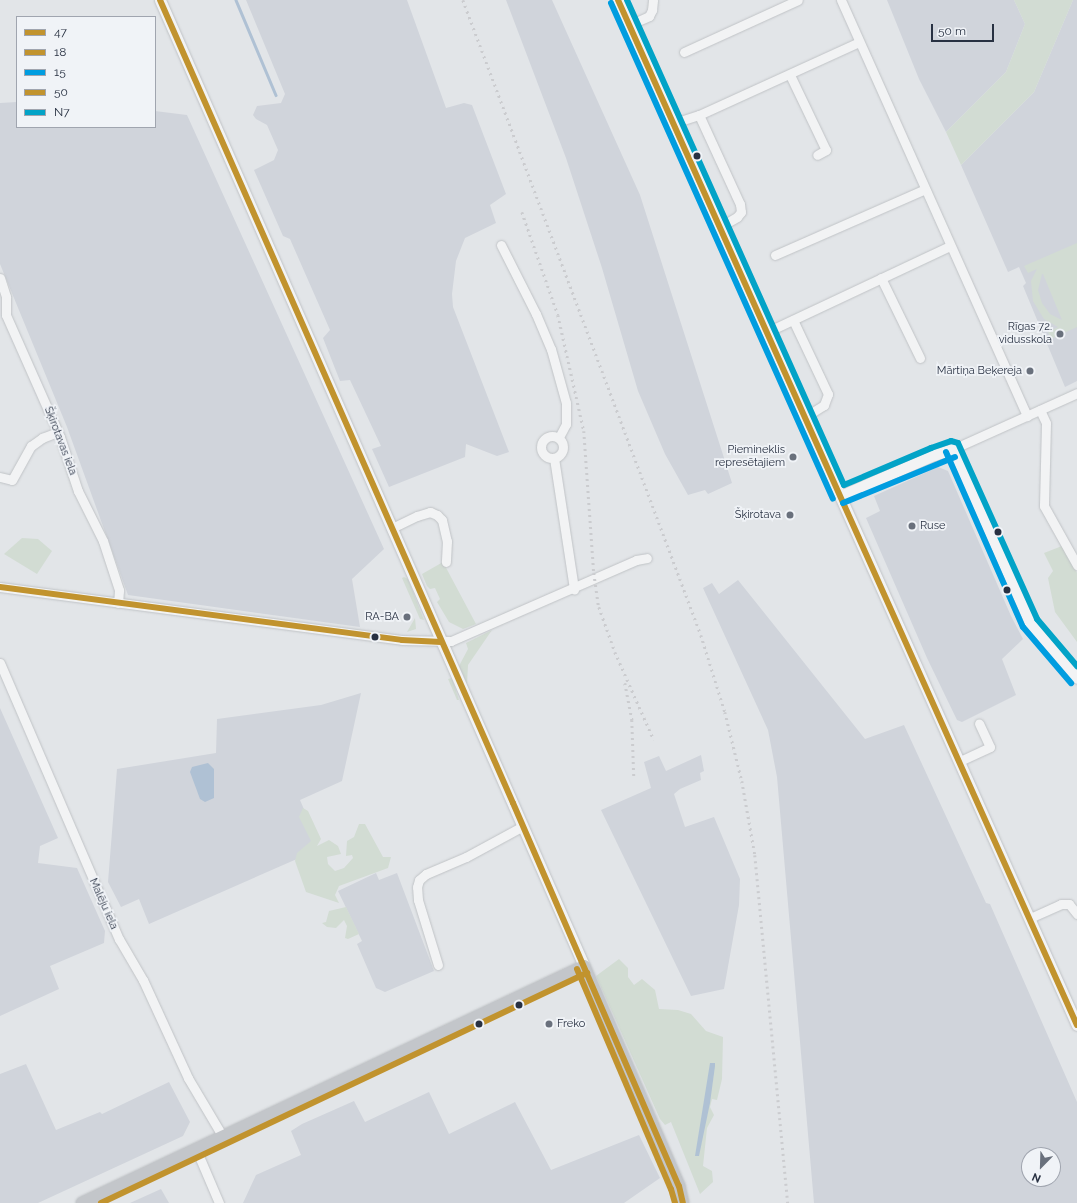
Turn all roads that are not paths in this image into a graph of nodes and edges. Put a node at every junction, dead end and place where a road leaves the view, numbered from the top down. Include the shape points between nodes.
1 (160, 0) edge
2 (618, 0) edge
3 (653, 0) edge
4 (798, 0) edge
5 (841, 0) edge
6 (629, 25) junction
7 (859, 42) junction
8 (684, 52) dead end
9 (790, 74) junction
10 (699, 115) junction
11 (674, 123) junction
12 (817, 155) dead end
13 (925, 189) junction
14 (720, 227) junction
15 (501, 245) dead end
16 (950, 246) junction
17 (779, 256) dead end
18 (0, 278) edge
19 (881, 278) junction
20 (793, 320) junction
21 (767, 332) junction
22 (920, 358) dead end
23 (1077, 393) edge
24 (1040, 410) junction
25 (1027, 416) junction
26 (805, 417) junction
27 (58, 432) junction
28 (559, 437) junction
29 (953, 449) junction
30 (554, 458) junction
31 (0, 478) edge
32 (840, 496) junction
33 (392, 528) junction
34 (647, 558) dead end
35 (446, 562) dead end
36 (1077, 565) edge
37 (0, 587) edge
38 (574, 589) junction
39 (118, 603) junction
40 (442, 642) junction
41 (0, 664) edge
42 (1077, 678) edge
43 (979, 723) dead end
44 (960, 761) junction
45 (523, 826) junction
46 (1077, 914) edge
47 (1030, 918) junction
48 (438, 965) dead end
49 (584, 966) junction
50 (1077, 1025) edge
51 (223, 1137) junction
52 (196, 1149) junction
53 (82, 1203) edge
54 (219, 1203) edge
55 (684, 1203) edge

1 - 33 street
2 - 6 street
3 - 6 street via 649,16
4 - 8 street
5 - 7 street
6 - 11 street
7 - 9 street
7 - 13 street
9 - 10 street
9 - 12 street via 826,150
10 - 11 street
10 - 14 street via 740,204 741,212 737,217
11 - 14 street
13 - 16 street
13 - 17 street
14 - 21 street
15 - 28 street via 551,349 566,403 566,421
16 - 19 street
16 - 25 street
18 - 27 street, Šķirotavas iela via 6,297 6,315
19 - 20 street
19 - 22 street
20 - 21 street
20 - 26 street via 828,394 824,405
21 - 26 street
23 - 24 street
24 - 25 street
24 - 36 street via 1046,423 1044,506
25 - 29 street
26 - 32 street
27 - 31 street via 42,438 31,446 12,480
27 - 39 street, Šķirotavas iela via 78,491 107,554 120,590
28 - 30 street via 563,451
28 - 30 street via 547,437 542,444 543,453
29 - 32 street
29 - 42 street via 1030,623
30 - 38 street
32 - 44 street
33 - 35 street via 424,514 437,515 442,520 447,542
33 - 40 street
34 - 38 street via 636,560
37 - 39 street
38 - 40 street via 462,638
39 - 40 street via 402,640
40 - 45 street
41 - 51 street, Malēju iela via 119,939 143,980 188,1078
43 - 44 street via 990,747
44 - 47 street
45 - 48 street via 466,857 426,874 420,880 417,887 418,900
45 - 49 street
46 - 47 street via 1069,904 1061,904
47 - 50 street
49 - 51 main road
49 - 55 main road via 679,1186
51 - 52 main road
52 - 53 main road
52 - 54 street

